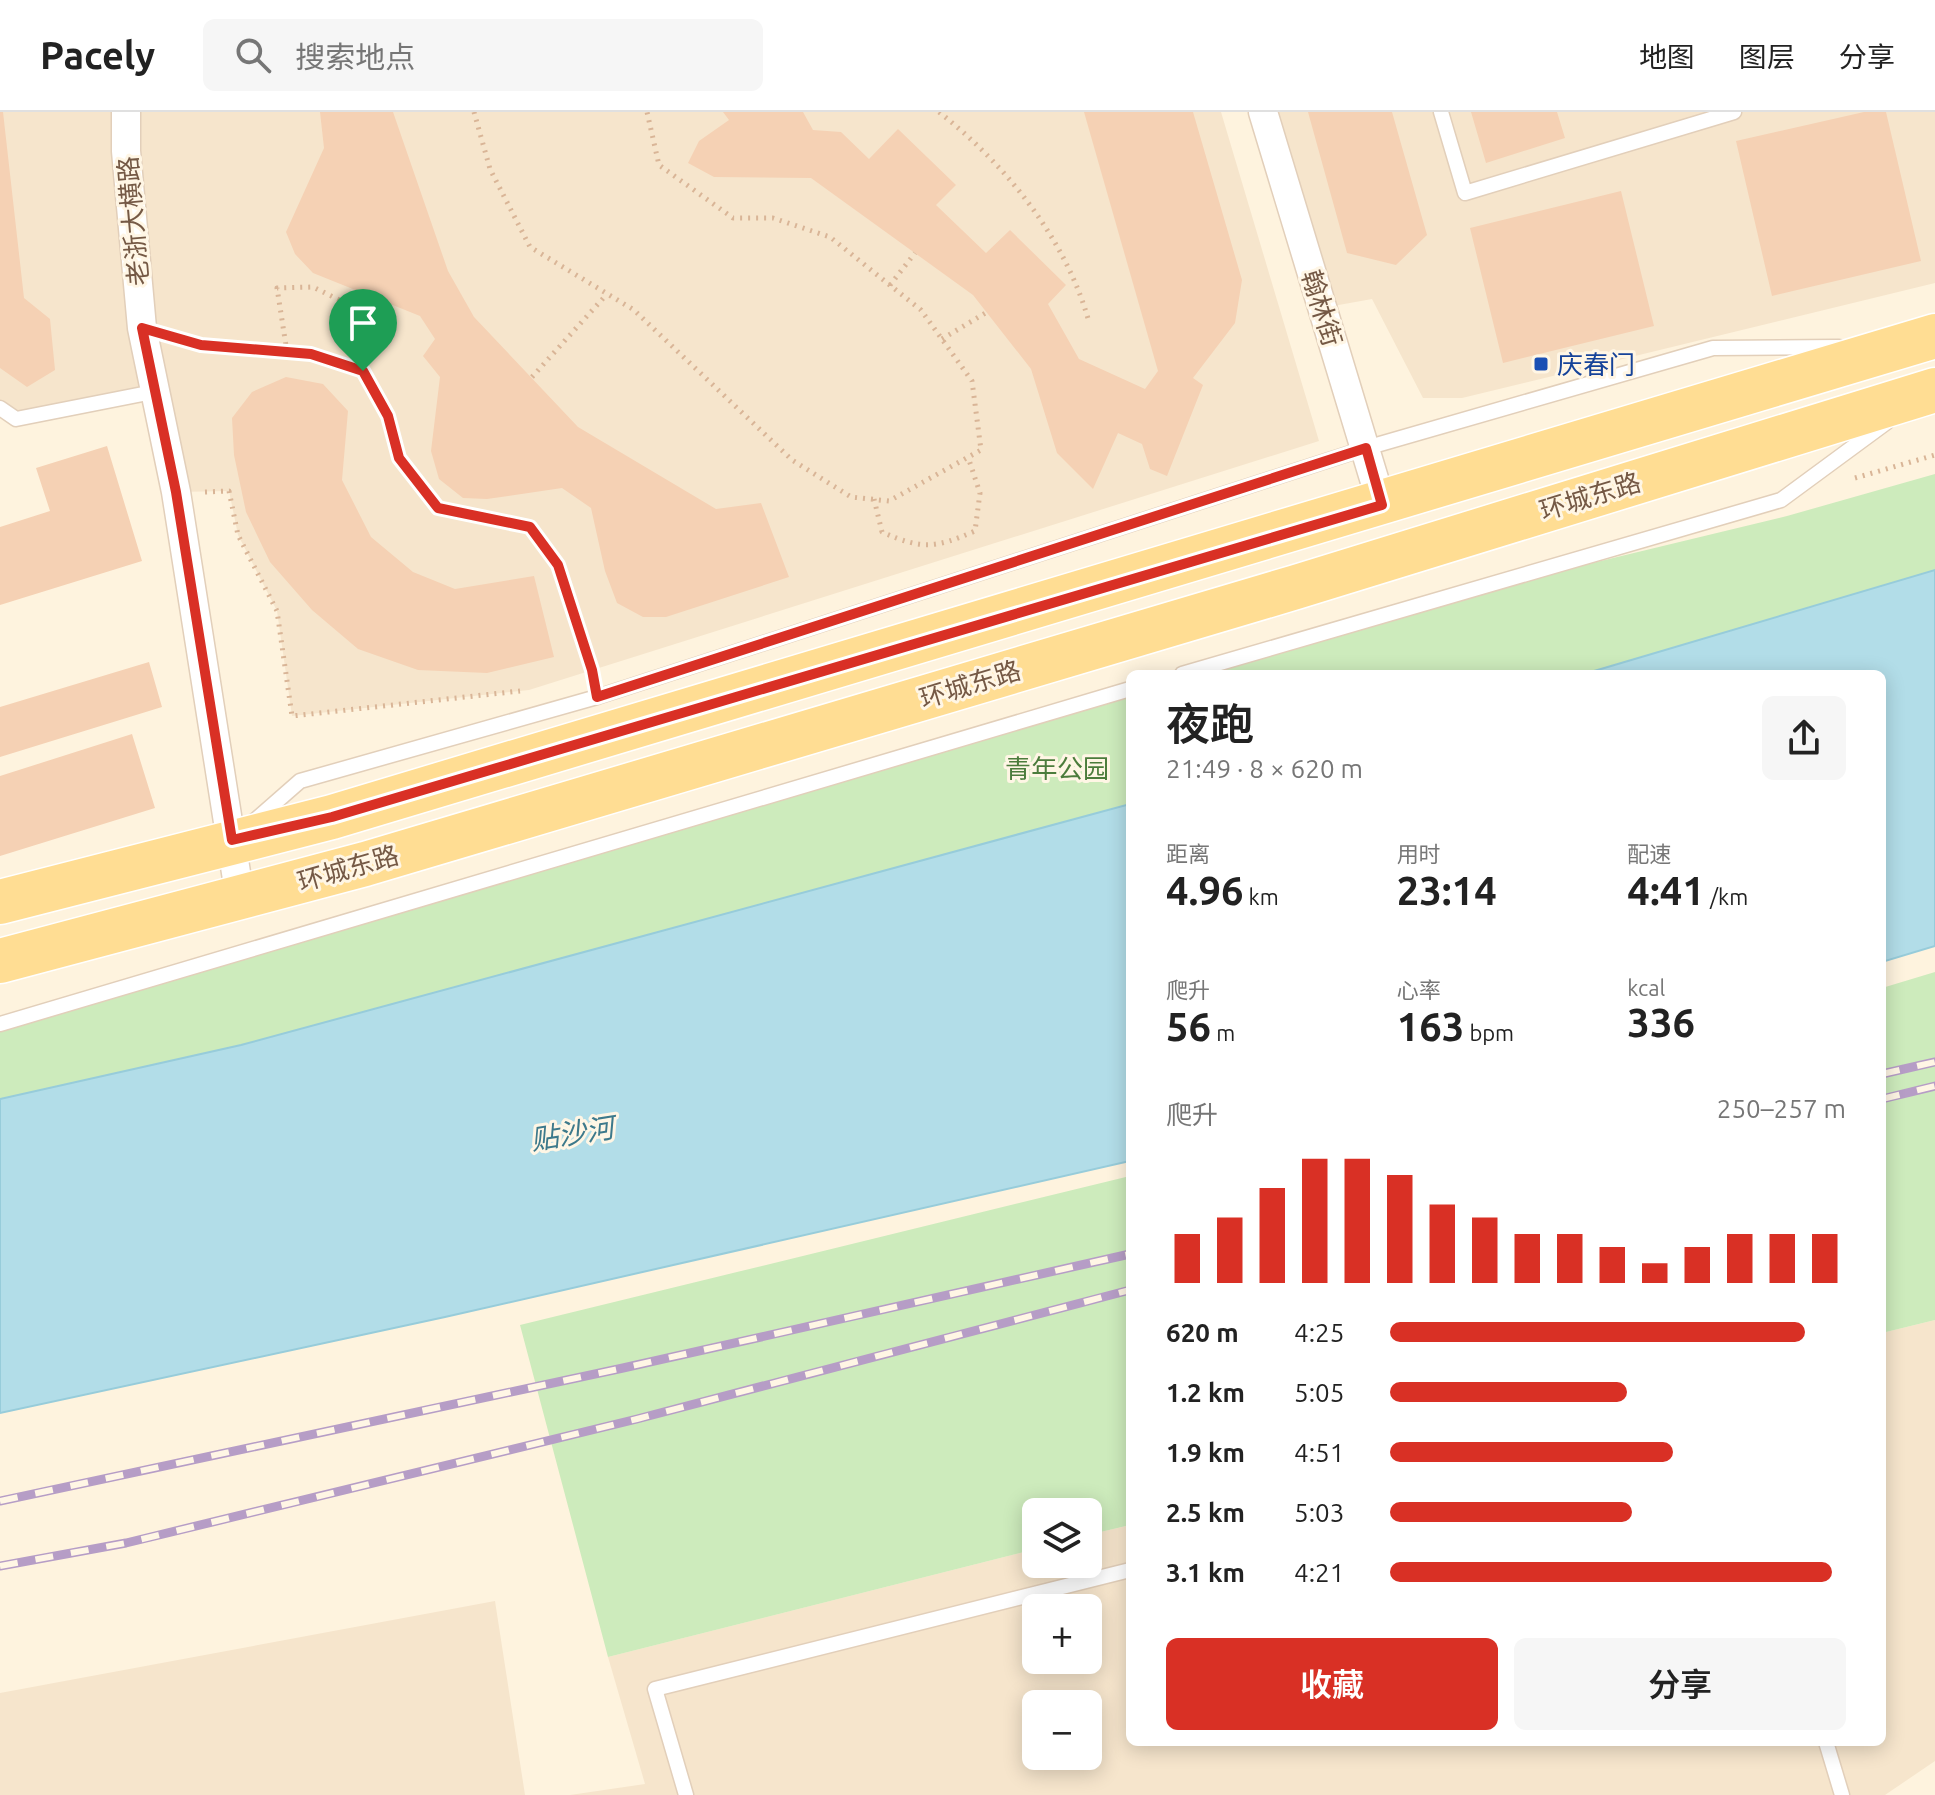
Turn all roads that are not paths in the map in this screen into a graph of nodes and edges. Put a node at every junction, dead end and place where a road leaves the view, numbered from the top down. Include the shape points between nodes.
1 (126, 112) edge
2 (1263, 112) edge
3 (1441, 112) edge
4 (1734, 112) edge
5 (1919, 341) edge
6 (1932, 391) edge
7 (153, 392) junction
8 (0, 408) edge
9 (1366, 448) junction
10 (1382, 505) junction
11 (1196, 670) edge
12 (1126, 690) edge
13 (232, 840) junction
14 (240, 898) junction
15 (0, 902) edge
16 (0, 961) edge
17 (0, 1024) edge
18 (1126, 1571) edge
19 (1827, 1746) edge
20 (686, 1795) edge
21 (1842, 1795) edge

1 - 7 street, 老浙大横路 via 142,328
2 - 9 street, 翰林街
3 - 4 lane via 1465,193
5 - 9 lane, 环城东路 via 1713,348
5 - 10 main road, 环城东路
6 - 11 lane via 1781,500
6 - 14 main road, 环城东路 via 1280,592
7 - 8 lane via 16,419
7 - 13 street, 老浙大横路 via 176,492
9 - 10 street, 翰林街
9 - 13 lane, 环城东路 via 597,697 300,781
10 - 13 main road, 环城东路 via 332,817
12 - 17 lane
13 - 14 street, 老浙大横路
13 - 15 main road, 环城东路
14 - 16 main road, 环城东路
18 - 20 lane via 655,1689
19 - 21 lane

